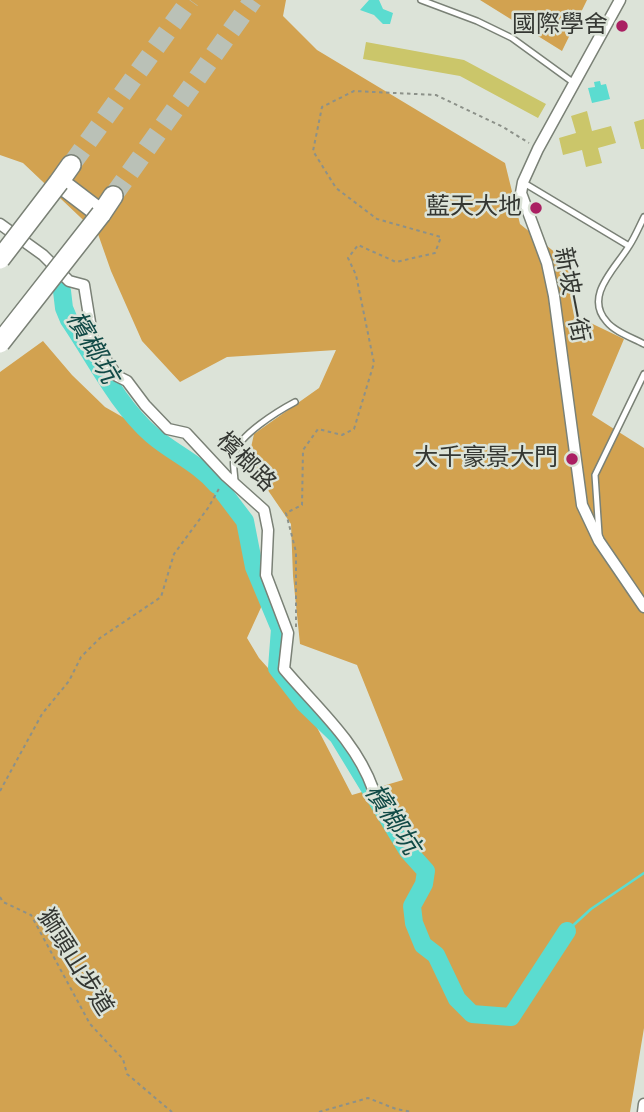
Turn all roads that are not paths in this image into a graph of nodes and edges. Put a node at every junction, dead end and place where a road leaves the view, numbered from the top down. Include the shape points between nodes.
1 (421, 0) edge
2 (620, 0) edge
3 (576, 84) junction
4 (71, 165) tunnel mouth
5 (59, 182) junction
6 (523, 182) junction
7 (113, 196) tunnel mouth
8 (101, 214) junction
9 (644, 217) edge
10 (0, 224) edge
11 (629, 246) junction
12 (0, 259) edge
13 (0, 343) edge
14 (644, 344) edge
15 (644, 374) edge
16 (295, 402) dead end
17 (229, 481) junction
18 (599, 541) junction
19 (644, 607) edge
20 (373, 789) dead end
21 (644, 1104) edge
22 (643, 1112) edge

1 - 3 lane via 512,38
2 - 3 street
3 - 6 street
4 - 5 highway
5 - 8 highway
5 - 12 highway, bridge
6 - 11 lane
6 - 18 street, 新坡一街 via 523,203 547,263 554,296 582,505
7 - 8 highway
8 - 13 highway, bridge
9 - 11 lane
10 - 17 street, 檳榔路 via 69,281 84,285 93,341 117,376 127,381 168,429 186,433
11 - 14 lane via 603,284 598,300 608,324
15 - 18 lane via 596,475
16 - 17 lane via 240,442
17 - 20 street, 檳榔路 via 264,510 266,575 288,633 284,669 351,745
18 - 19 street, 新坡一街
21 - 22 street

